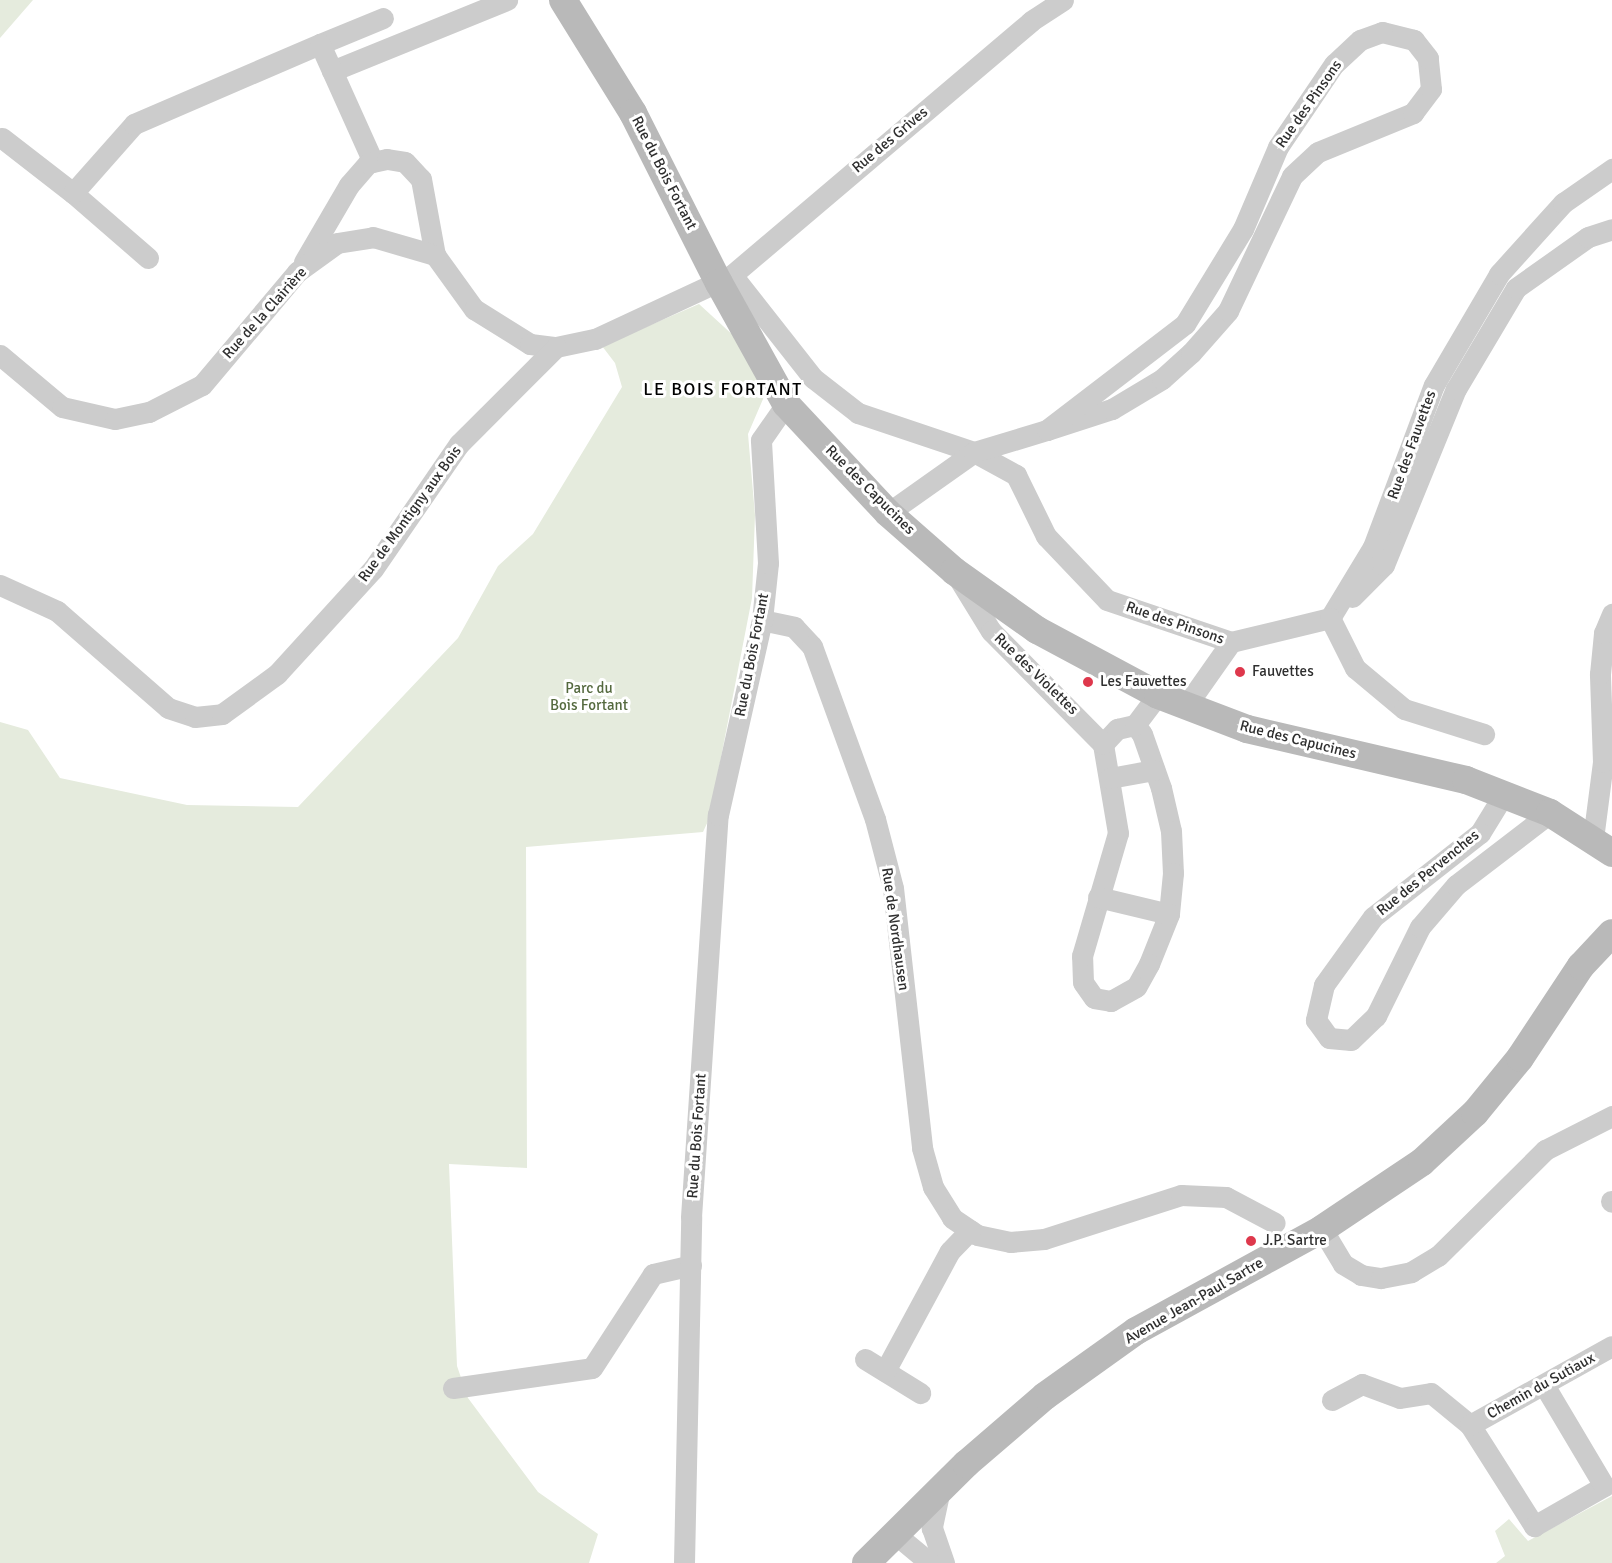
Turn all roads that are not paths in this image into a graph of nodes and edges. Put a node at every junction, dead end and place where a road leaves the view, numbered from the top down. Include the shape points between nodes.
1 (507, 0) edge
2 (563, 0) edge
3 (1063, 0) edge
4 (383, 18) dead end
5 (320, 44) junction
6 (332, 71) junction
7 (2, 138) dead end
8 (373, 162) junction
9 (1270, 165) junction
10 (1612, 169) edge
11 (1292, 176) junction
12 (73, 193) junction
13 (1612, 229) edge
14 (1527, 241) junction
15 (435, 255) junction
16 (148, 258) dead end
17 (1554, 262) junction
18 (297, 272) junction
19 (1499, 274) junction
20 (1216, 278) junction
21 (725, 279) junction
22 (1516, 288) junction
23 (1237, 292) junction
24 (556, 347) junction
25 (0, 355) edge
26 (786, 404) junction
27 (1047, 430) junction
28 (974, 452) junction
29 (888, 513) junction
30 (954, 571) junction
31 (0, 585) edge
32 (1612, 614) edge
33 (1330, 618) junction
34 (762, 620) junction
35 (1231, 642) junction
36 (1158, 695) junction
37 (1186, 706) junction
38 (1135, 725) junction
39 (1484, 734) dead end
40 (1103, 744) junction
41 (1154, 770) junction
42 (1110, 778) junction
43 (1504, 794) junction
44 (1550, 813) junction
45 (1602, 846) edge
46 (1098, 897) junction
47 (1169, 914) junction
48 (1612, 933) edge
49 (1612, 1116) edge
50 (1275, 1223) dead end
51 (1322, 1229) junction
52 (970, 1230) junction
53 (691, 1265) junction
54 (1612, 1346) edge
55 (866, 1359) dead end
56 (885, 1371) junction
57 (1544, 1385) junction
58 (453, 1388) dead end
59 (920, 1393) dead end
60 (1332, 1400) dead end
61 (1470, 1425) junction
62 (940, 1489) junction
63 (894, 1533) junction
64 (684, 1563) edge
65 (866, 1563) edge
66 (930, 1563) edge
67 (944, 1563) edge

1 - 6 street
2 - 21 street, Rue du Bois Fortant via 633,113
3 - 21 street, Rue des Grives via 1032,21
4 - 5 street
5 - 6 street
5 - 12 street via 134,124
6 - 8 street
7 - 12 street
8 - 15 street via 405,162 421,179
8 - 18 street via 350,185
9 - 11 street, Rue des Pinsons
9 - 11 street, Rue des Pinsons via 1334,64 1360,40 1389,31 1414,40 1428,58 1431,88 1413,113 1318,152
9 - 20 street, Rue des Pinsons
10 - 14 street, Rue des Fauvettes via 1563,203
11 - 23 street, Rue des Pinsons
12 - 16 street
13 - 17 street, Rue des Fauvettes via 1588,237
14 - 17 street
14 - 19 street, Rue des Fauvettes
15 - 18 street, Rue de la Clairière via 373,237 337,243
15 - 24 street via 474,309 530,344
17 - 22 street, Rue des Fauvettes
18 - 25 street, Rue de la Clairière via 202,385 149,412 115,419 62,407
19 - 22 street
19 - 33 street, Rue des Fauvettes via 1434,385 1373,547
20 - 23 street
20 - 27 street, Rue des Pinsons via 1185,324
21 - 24 street via 595,339
21 - 26 street, Rue du Bois Fortant
21 - 28 street, Rue des Pinsons via 813,378 858,413
22 - 33 street, Rue des Fauvettes via 1456,389 1384,566
23 - 27 street, Rue des Pinsons via 1228,311 1162,379 1112,409
24 - 31 street, Rue de Montigny aux Bois via 459,444 373,569 277,674 222,714 195,717 168,708 57,610
26 - 29 street, Rue des Capucines
26 - 34 street, Rue du Bois Fortant via 761,440 768,563
27 - 28 street, Rue des Pinsons
28 - 29 street, Rue des Pinsons
28 - 35 street, Rue des Pinsons via 1016,476 1046,536 1107,600
29 - 30 street, Rue des Capucines
30 - 36 street, Rue des Capucines via 1037,630
30 - 40 street, Rue des Violettes via 991,631
32 - 45 street via 1604,633 1600,674
33 - 35 street
33 - 39 street via 1355,668 1404,709
34 - 52 street, Rue de Nordhausen via 794,627 812,646 875,819 893,888 922,1148 933,1187 952,1218
34 - 53 street, Rue du Bois Fortant via 718,815
35 - 37 street
36 - 37 street, Rue des Capucines
36 - 38 street
37 - 43 street, Rue des Capucines via 1247,729 1466,780
38 - 40 street via 1117,729
38 - 41 street
40 - 42 street
41 - 42 street
41 - 47 street via 1171,831
42 - 46 street via 1118,833
43 - 44 street, Rue des Capucines
43 - 44 street, Rue des Pervenches via 1480,833 1373,917 1324,985 1316,1020 1329,1038 1351,1040 1376,1016 1427,918 1456,885
44 - 45 street, Rue des Capucines
46 - 47 street
46 - 47 street via 1082,956 1083,982 1094,998 1124,998 1136,987
48 - 51 street, Avenue Jean-Paul Sartre via 1581,966 1520,1058 1474,1113 1422,1162
49 - 51 street via 1545,1150 1438,1256 1411,1272 1381,1278 1360,1275 1343,1264
50 - 52 street, Rue de Nordhausen via 1226,1197 1181,1195 1044,1239 1010,1242
51 - 62 street, Avenue Jean-Paul Sartre via 1136,1331 1045,1396
52 - 56 street via 950,1251
53 - 58 street via 653,1274 592,1368
53 - 64 street, Rue du Bois Fortant
54 - 57 street, Chemin du Sutiaux
55 - 56 street
56 - 59 street
57 - 61 street, Chemin du Sutiaux
57 - 61 street via 1604,1486 1534,1526
60 - 61 street via 1362,1384 1400,1398 1431,1393
62 - 63 street, Avenue Jean-Paul Sartre
62 - 67 street via 932,1528
63 - 65 street, Avenue Jean-Paul Sartre
63 - 66 street

